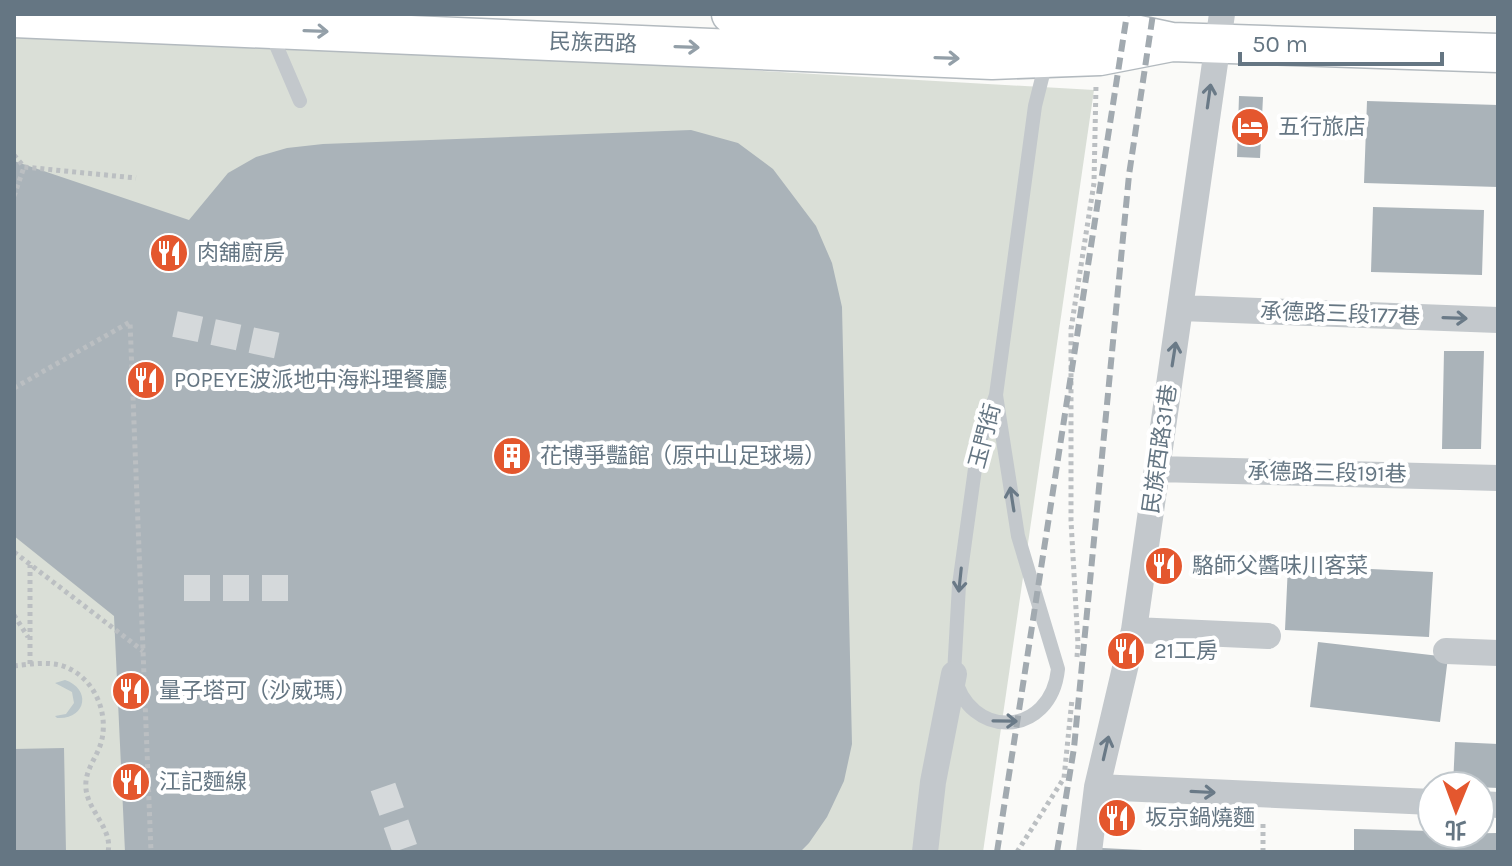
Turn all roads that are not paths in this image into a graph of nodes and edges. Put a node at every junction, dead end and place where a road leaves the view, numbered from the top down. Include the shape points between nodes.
1 (731, 14) edge
2 (14, 18) edge
3 (1220, 28) edge
4 (269, 29) junction
5 (1058, 33) edge
6 (1498, 53) edge
7 (300, 101) dead end
8 (1181, 308) junction
9 (1498, 320) edge
10 (996, 395) junction
11 (1157, 469) junction
12 (1498, 478) edge
13 (1134, 630) junction
14 (1268, 636) dead end
15 (1446, 651) dead end
16 (1498, 653) edge
17 (954, 674) junction
18 (1097, 787) junction
19 (1416, 801) edge
20 (925, 852) edge
21 (1089, 852) edge

1 - 5 street, 民族西路 via 993,25
2 - 4 street, 民族西路
3 - 5 street, 民族西路 via 1100,56
3 - 6 street, 民族西路
8 -> 3 street, 民族西路31巷
4 -> 5 street, 民族西路 via 992,60
4 - 7 lane
5 - 10 lane, 玉門街 via 1035,106
8 -> 9 street, 承德路三段177巷
11 -> 8 street, 民族西路31巷
10 -> 17 lane, 玉門街 via 978,447 959,585
17 -> 10 lane via 974,712 1001,723 1042,709 1056,683 1055,654 1018,536
11 - 12 street, 承德路三段191巷
11 - 13 street, 民族西路31巷
13 - 14 street
18 -> 13 street, 民族西路31巷
15 - 16 street
17 - 20 street, 玉門街
18 -> 19 street
18 - 21 street, 民族西路31巷

